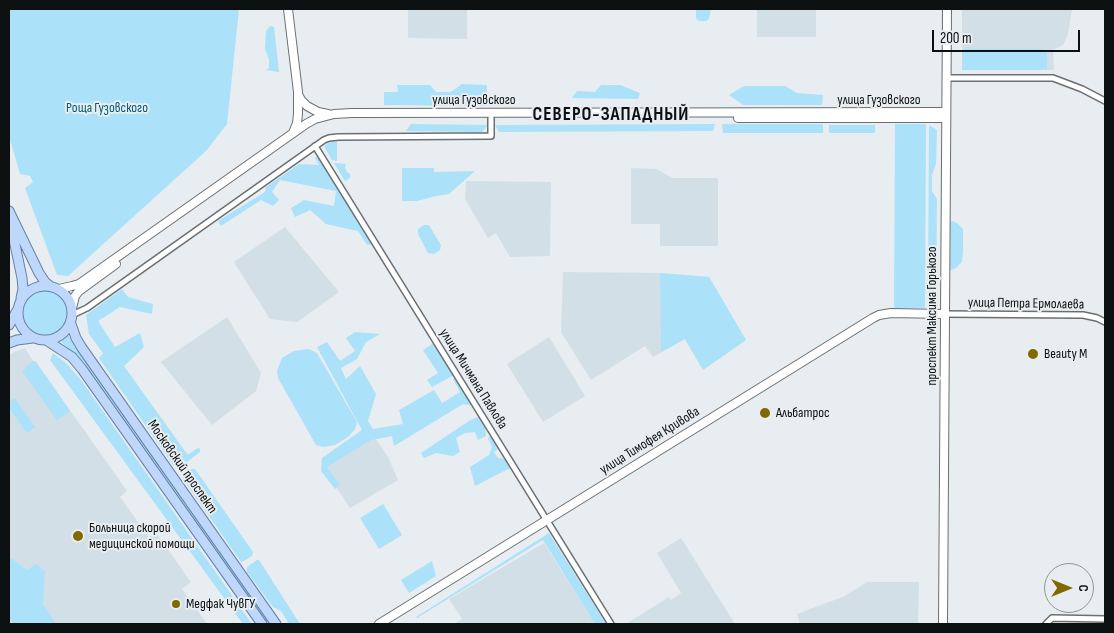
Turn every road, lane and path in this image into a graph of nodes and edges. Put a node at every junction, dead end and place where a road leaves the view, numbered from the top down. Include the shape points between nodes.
1 (283, 9) edge
2 (288, 9) edge
3 (942, 9) edge
4 (947, 9) edge
5 (293, 70) junction
6 (946, 78) junction
7 (294, 81) junction
8 (298, 92) junction
9 (1105, 101) edge
10 (294, 103) junction
11 (298, 114) junction
12 (334, 114) junction
13 (375, 115) junction
14 (491, 115) junction
15 (943, 115) junction
16 (308, 126) junction
17 (293, 134) junction
18 (286, 141) junction
19 (315, 146) junction
20 (9, 211) edge
21 (9, 217) edge
22 (55, 287) junction
23 (20, 303) junction
24 (942, 314) junction
25 (72, 316) junction
26 (1105, 322) edge
27 (9, 325) edge
28 (34, 338) junction
29 (46, 340) junction
30 (9, 344) edge
31 (546, 520) junction
32 (941, 577) junction
33 (1105, 619) edge
34 (262, 624) edge
35 (276, 624) edge
36 (380, 624) edge
37 (611, 624) edge
38 (939, 624) edge
39 (943, 624) edge
40 (1046, 624) edge

1 - 5 main road
2 - 5 main road
3 - 15 main road, проспект Максима Горького
4 - 6 main road, проспект Максима Горького
5 - 7 main road
6 - 9 street via 1054,78
6 - 15 main road, проспект Максима Горького
7 - 8 main road
7 - 10 main road
8 - 11 main road
8 - 12 main road via 307,106 318,112
10 - 11 main road
10 - 18 main road
11 - 16 main road
11 - 17 main road
12 - 13 main road, улица Гузовского
12 - 16 main road, улица Гузовского via 315,119
13 - 14 main road, улица Гузовского
13 - 16 main road, улица Гузовского
14 - 15 main road, улица Гузовского
14 - 19 street via 491,136 338,137
15 - 24 main road, проспект Максима Горького
16 - 17 main road, улица Гузовского
16 - 18 main road, улица Гузовского
17 - 18 main road
18 - 22 main road, улица Гузовского via 79,284
18 - 25 main road, улица Гузовского via 82,288 75,296
19 - 25 street
19 - 31 street, улица Мичмана Павлова
20 - 22 main road via 39,273 45,282
21 - 23 main road via 22,278
22 - 23 main road via 30,289
22 - 25 main road via 69,298
23 - 27 main road
23 - 28 main road via 20,324
24 - 26 street, улица Петра Ермолаева via 1083,315
24 - 31 main road, улица Тимофея Кривова via 891,313 873,318
24 - 32 main road, проспект Максима Горького
25 - 29 main road via 68,329
25 - 35 main road, Московский проспект via 76,338
28 - 29 main road
28 - 30 main road
29 - 34 main road, Московский проспект via 72,357 82,369
31 - 36 main road, улица Тимофея Кривова
31 - 37 street, улица Мичмана Павлова
32 - 38 main road, проспект Максима Горького
32 - 39 main road, проспект Максима Горького
33 - 40 street via 1052,618

